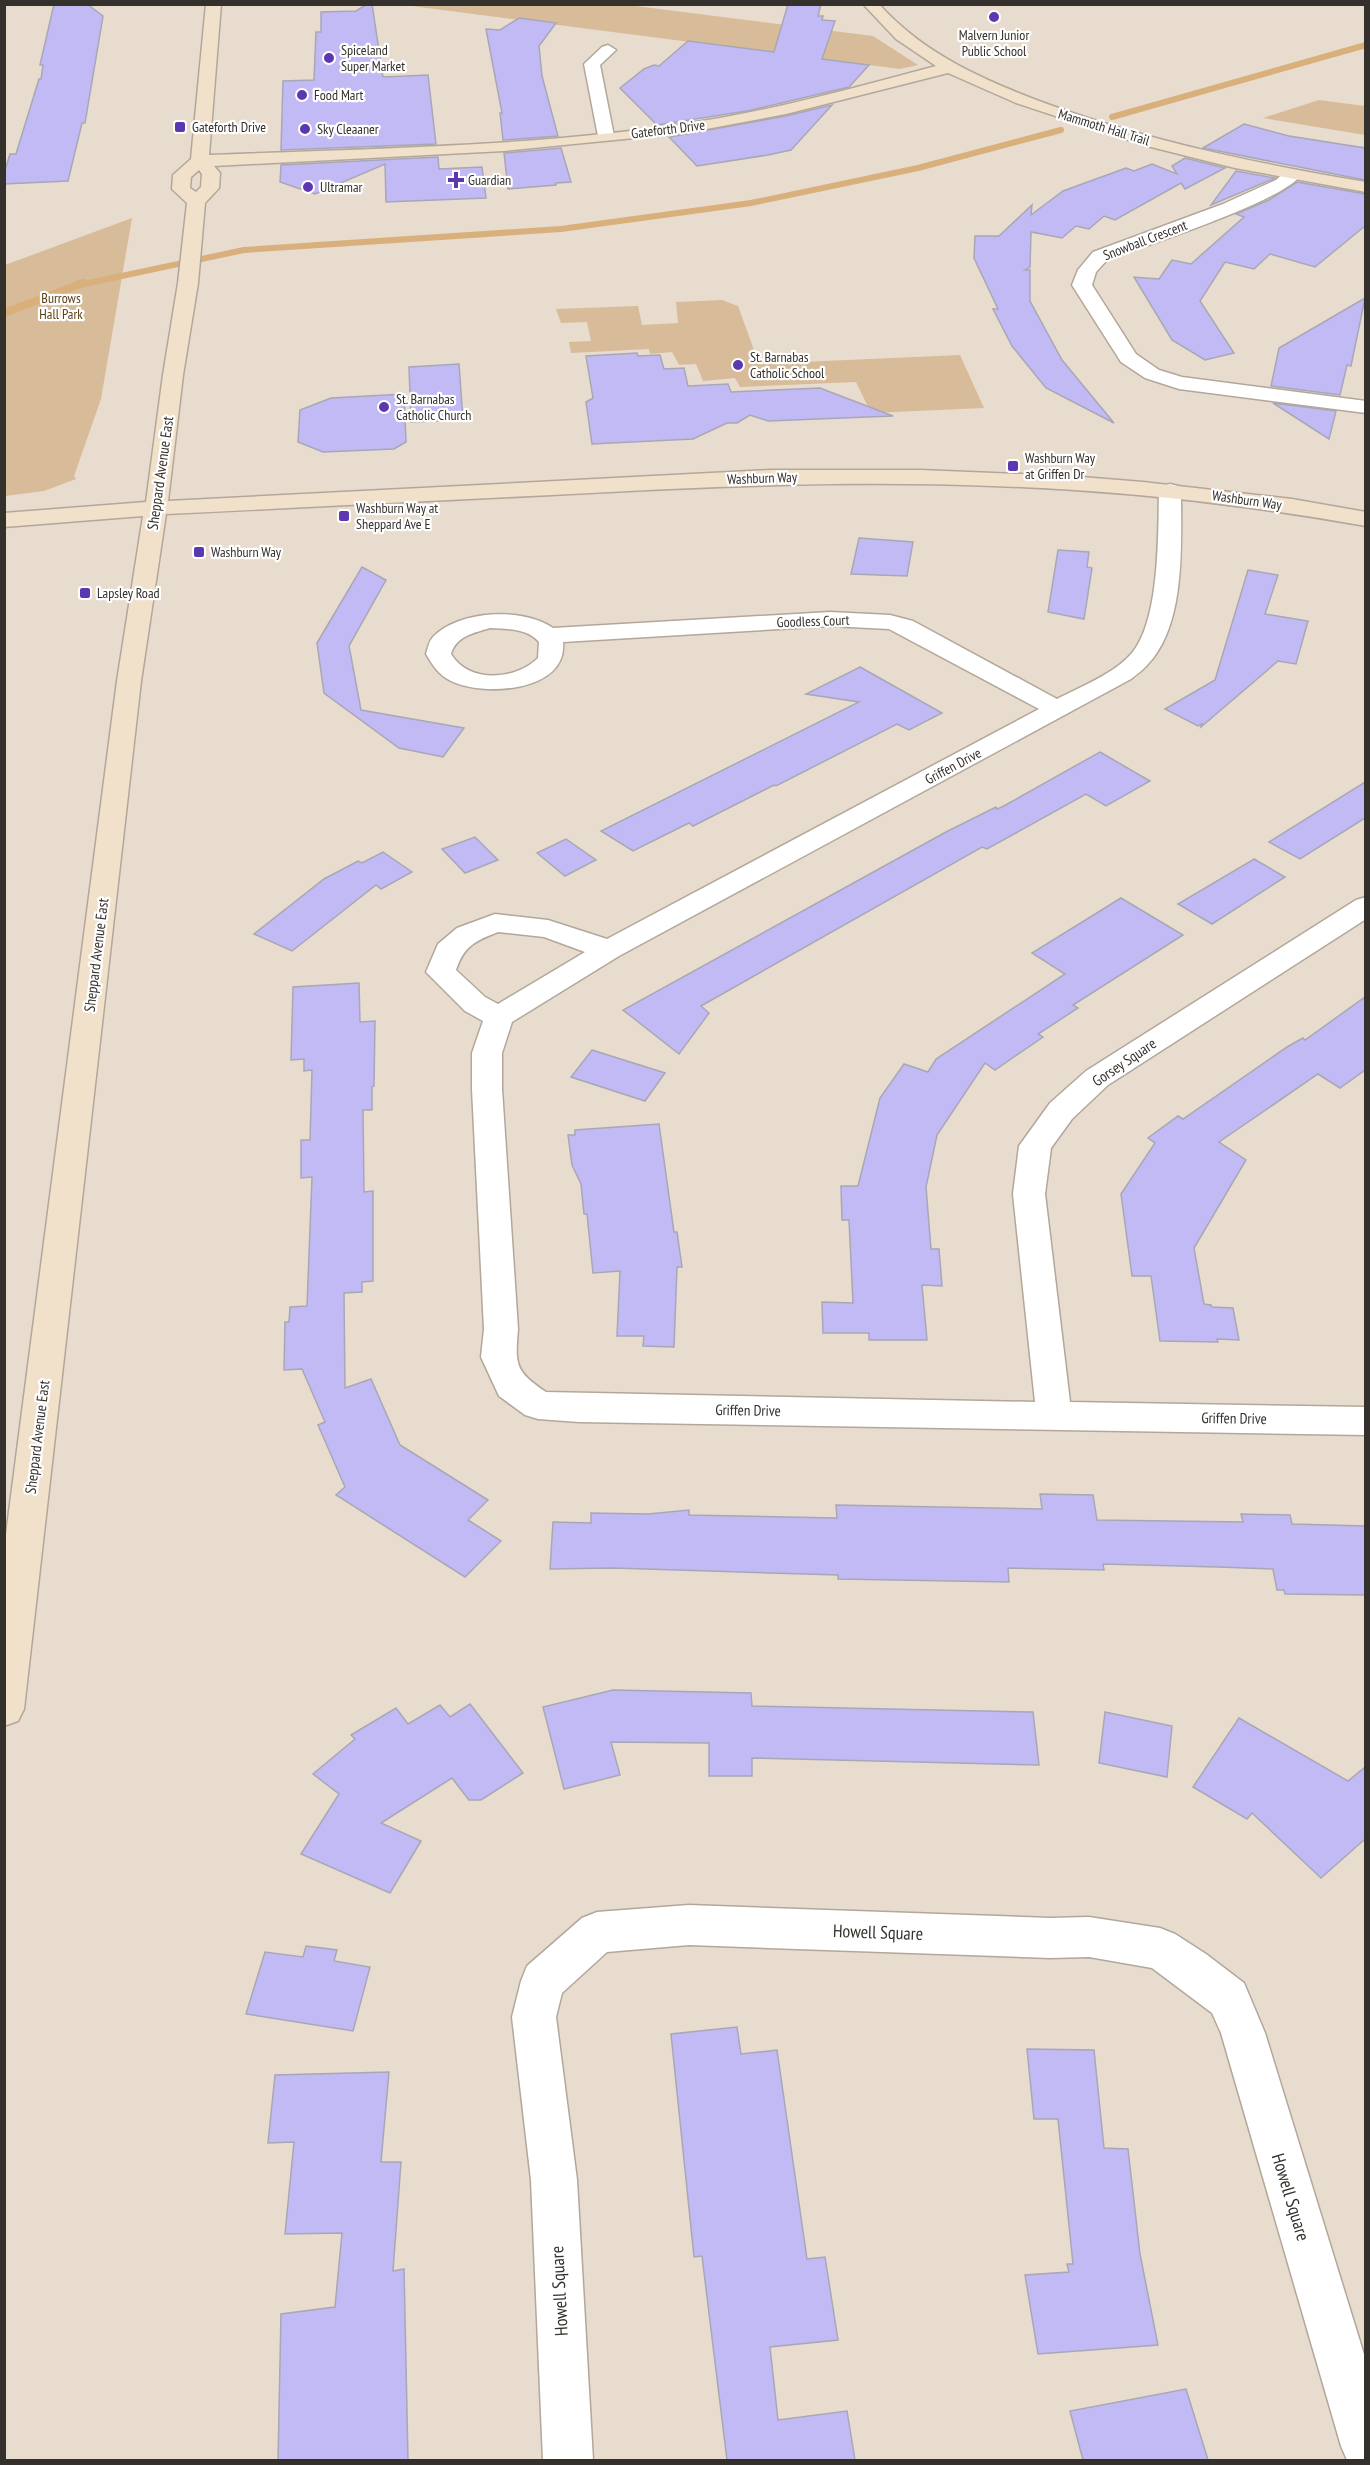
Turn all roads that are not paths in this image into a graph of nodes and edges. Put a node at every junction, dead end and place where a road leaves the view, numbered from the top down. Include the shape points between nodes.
1 (214, 4) edge
2 (870, 4) edge
3 (608, 50) dead end
4 (951, 67) junction
5 (606, 136) junction
6 (200, 161) junction
7 (1292, 175) junction
8 (1365, 187) edge
9 (196, 202) junction
10 (1365, 407) edge
11 (1170, 491) junction
12 (157, 507) junction
13 (1365, 519) edge
14 (4, 520) edge
15 (547, 636) dead end
16 (1058, 710) junction
17 (1365, 906) edge
18 (609, 950) junction
19 (499, 1017) junction
20 (1054, 1415) junction
21 (1365, 1421) edge
22 (4, 1709) edge
23 (1365, 2446) edge
24 (568, 2460) edge

1 - 6 street, Sheppard Avenue East
2 - 4 street, Mammoth Hall Trail via 912,43
3 - 5 street via 592,64
4 - 5 street, Gateforth Drive via 759,116 685,129
4 - 7 street, Mammoth Hall Trail via 1002,92 1109,130
5 - 6 street, Gateforth Drive
6 - 9 street, Sheppard Avenue East via 211,174 210,188
6 - 9 street via 182,175 181,189
7 - 8 street, Mammoth Hall Trail
7 - 10 street, Snowball Crescent via 1282,184 1229,208 1100,256 1087,270 1082,285 1128,358 1152,374 1179,383
9 - 12 street, Sheppard Avenue East
11 - 12 street, Washburn Way via 1024,478 782,477
11 - 13 street, Washburn Way
11 - 16 street, Griffen Drive via 1163,608 1154,636 1141,658 1122,674
12 - 14 street
12 - 22 street, Sheppard Avenue East via 129,681
15 - 16 street, Goodless Court via 830,619 890,622
16 - 18 street, Griffen Drive
17 - 20 street, Gorsey Square via 1097,1078 1061,1111 1035,1146 1029,1194
18 - 19 street, Griffen Drive
18 - 19 street via 548,929 495,922 466,934 448,950 441,972 476,1004
19 - 20 street, Griffen Drive via 487,1053 487,1089 501,1329 498,1357 511,1386 538,1405 579,1408
20 - 21 street, Griffen Drive
23 - 24 street, Howell Square via 1243,2033 1228,1998 1191,1969 1160,1949 1089,1937 689,1925 597,1932 543,1981 534,2017 554,2180

